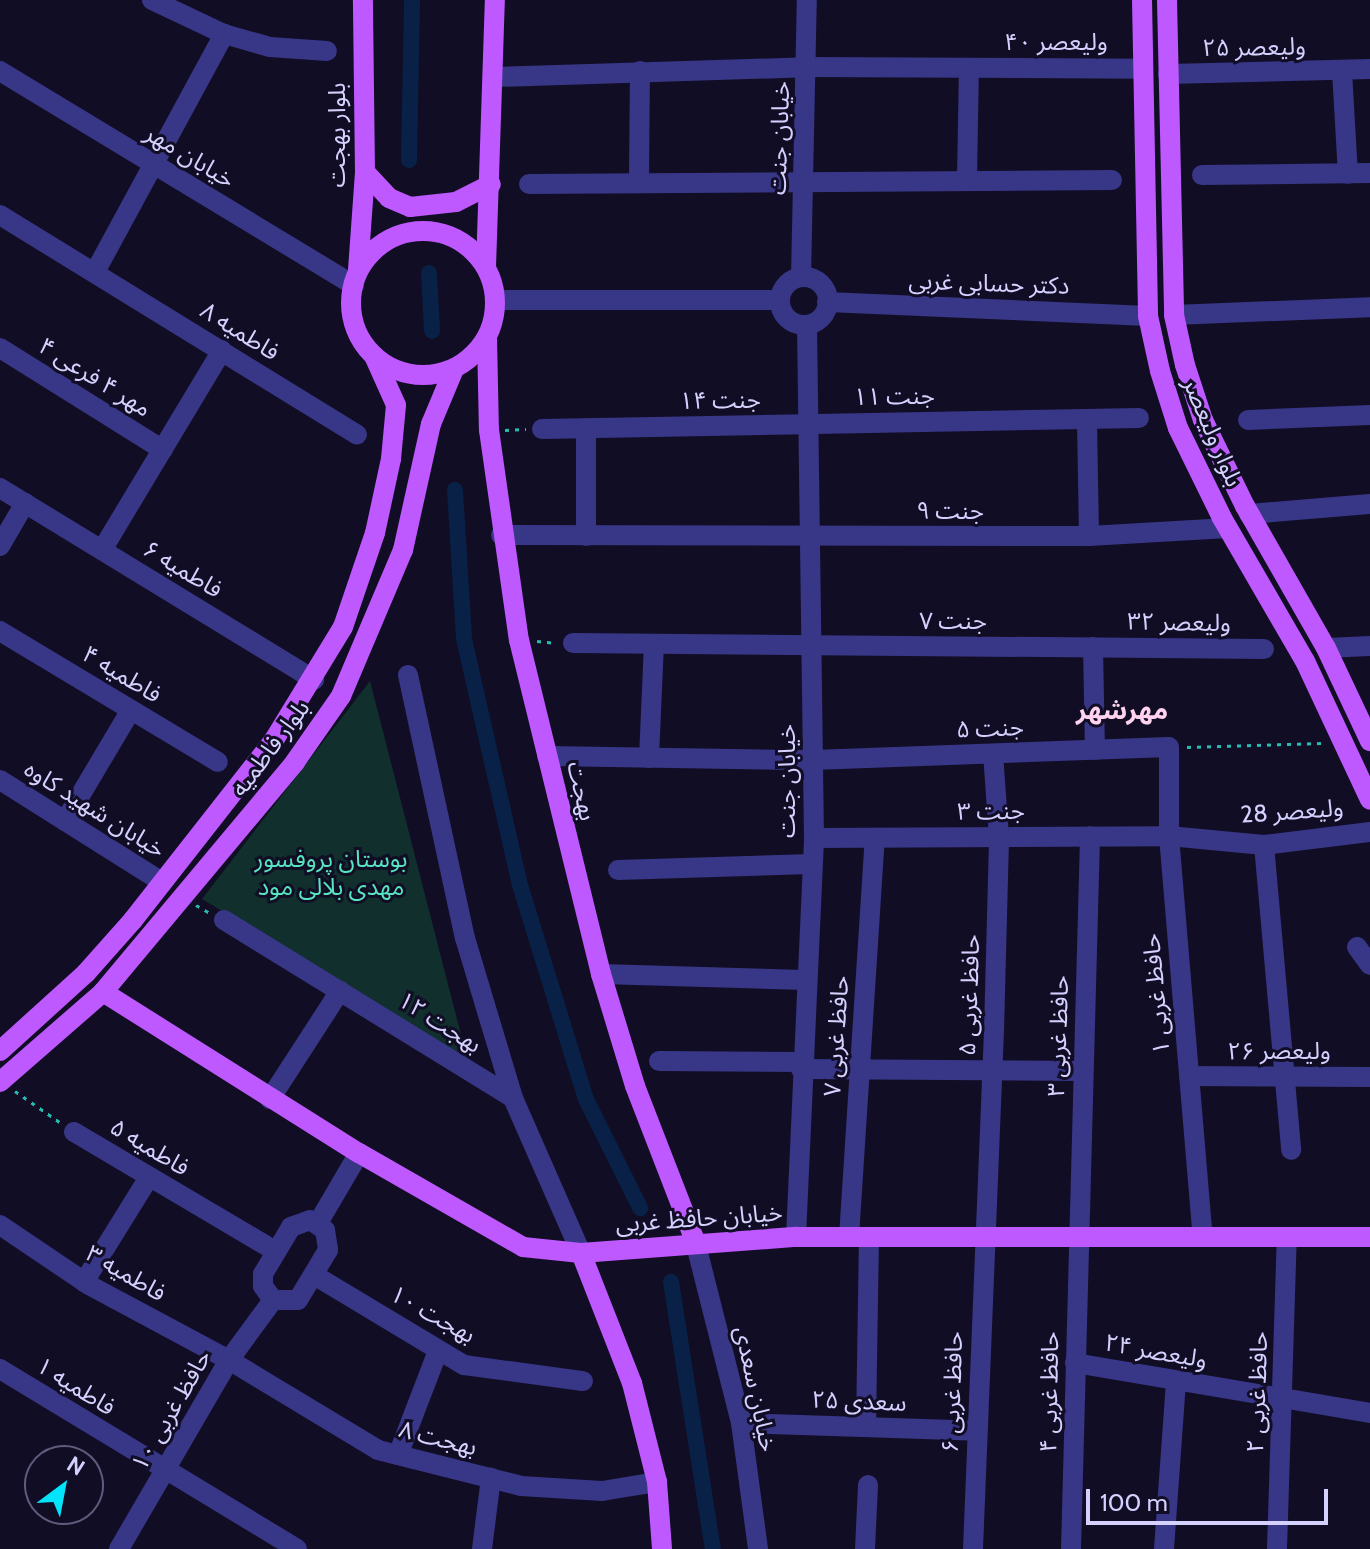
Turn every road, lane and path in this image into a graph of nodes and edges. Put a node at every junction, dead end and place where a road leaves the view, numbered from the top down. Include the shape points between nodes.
1 (152, 0) edge
2 (363, 0) edge
3 (495, 0) edge
4 (807, 0) edge
5 (1142, 0) edge
6 (1167, 0) edge
7 (224, 34) junction
8 (327, 51) dead end
9 (807, 67) junction
10 (969, 68) junction
11 (1142, 69) junction
12 (1370, 69) edge
13 (0, 71) edge
14 (640, 71) junction
15 (1342, 71) junction
16 (1168, 74) junction
17 (496, 77) junction
18 (156, 167) junction
19 (365, 172) junction
20 (1370, 173) edge
21 (1348, 174) junction
22 (1202, 175) dead end
23 (803, 178) junction
24 (967, 179) junction
25 (1112, 180) dead end
26 (639, 181) junction
27 (491, 184) junction
28 (529, 184) dead end
29 (0, 215) edge
30 (1170, 228) junction
31 (1144, 229) junction
32 (486, 267) junction
33 (95, 272) junction
34 (801, 277) junction
35 (356, 278) junction
36 (496, 300) junction
37 (780, 300) junction
38 (827, 302) junction
39 (1370, 307) edge
40 (1174, 315) junction
41 (1148, 316) junction
42 (807, 325) junction
43 (487, 338) junction
44 (0, 348) edge
45 (222, 350) junction
46 (374, 356) junction
47 (1185, 365) junction
48 (454, 369) junction
49 (1160, 371) junction
50 (1370, 415) edge
51 (1139, 418) dead end
52 (1248, 420) dead end
53 (1087, 421) junction
54 (810, 424) junction
55 (586, 428) junction
56 (542, 429) joint
57 (489, 430) junction
58 (357, 435) dead end
59 (163, 450) junction
60 (0, 488) edge
61 (25, 503) junction
62 (1370, 504) edge
63 (1249, 514) junction
64 (1228, 528) junction
65 (501, 535) junction
66 (586, 536) junction
67 (1089, 536) junction
68 (810, 538) junction
69 (0, 546) edge
70 (102, 550) junction
71 (0, 631) edge
72 (519, 640) junction
73 (573, 643) joint
74 (654, 645) junction
75 (1370, 646) edge
76 (812, 647) junction
77 (1093, 647) junction
78 (1326, 648) junction
79 (1264, 649) dead end
80 (408, 675) dead end
81 (314, 680) junction
82 (131, 710) junction
83 (1370, 741) edge
84 (1343, 743) junction
85 (1169, 747) junction
86 (1095, 750) junction
87 (993, 754) junction
88 (547, 756) junction
89 (649, 758) junction
90 (813, 760) junction
91 (218, 762) dead end
92 (0, 780) edge
93 (1370, 800) edge
94 (65, 821) junction
95 (1370, 832) edge
96 (1090, 836) junction
97 (1169, 836) junction
98 (999, 837) junction
99 (814, 838) junction
100 (875, 838) junction
101 (1264, 845) junction
102 (812, 864) junction
103 (618, 870) dead end
104 (162, 882) junction
105 (183, 898) junction
106 (224, 920) joint
107 (1357, 947) dead end
108 (1370, 965) edge
109 (601, 974) junction
110 (805, 980) junction
111 (340, 991) junction
112 (103, 992) junction
113 (0, 1051) edge
114 (659, 1061) dead end
115 (801, 1066) junction
116 (860, 1070) junction
117 (992, 1071) junction
118 (1083, 1071) junction
119 (1189, 1076) junction
120 (1286, 1077) junction
121 (1370, 1077) edge
122 (1, 1082) edge
123 (513, 1098) junction
124 (270, 1099) junction
125 (74, 1132) joint
126 (1291, 1150) dead end
127 (359, 1153) junction
128 (149, 1177) junction
129 (318, 1223) junction
130 (0, 1225) edge
131 (796, 1237) junction
132 (859, 1237) junction
133 (983, 1237) junction
134 (1079, 1237) junction
135 (1203, 1237) junction
136 (1287, 1237) junction
137 (1370, 1237) edge
138 (695, 1241) junction
139 (275, 1251) junction
140 (581, 1253) junction
141 (314, 1275) junction
142 (84, 1282) junction
143 (273, 1300) junction
144 (438, 1351) junction
145 (229, 1360) junction
146 (1075, 1363) junction
147 (0, 1369) edge
148 (583, 1381) dead end
149 (1176, 1381) junction
150 (1284, 1401) junction
151 (1370, 1413) edge
152 (741, 1423) junction
153 (866, 1427) junction
154 (977, 1431) junction
155 (398, 1455) junction
156 (165, 1470) junction
157 (491, 1478) junction
158 (657, 1482) junction
159 (868, 1485) dead end
160 (119, 1549) edge
161 (297, 1549) edge
162 (482, 1549) edge
163 (662, 1549) edge
164 (758, 1549) edge
165 (865, 1549) edge
166 (973, 1549) edge
167 (1071, 1549) edge
168 (1164, 1549) edge
169 (1277, 1549) edge

1 - 7 street
2 - 19 main road, بلوار بهجت
3 - 17 main road
4 - 9 street, خیابان جنت
5 - 11 main road, بلوار ولیعصر
6 - 16 main road, بلوار ولیعصر
7 - 8 street via 270,47
7 - 18 street
9 - 10 street, ولیعصر ۴۰
9 - 14 street, ولیعصر ۴۰
9 - 23 street, خیابان جنت
10 - 11 street, ولیعصر ۴۰
10 - 24 street
11 - 31 main road, بلوار ولیعصر
12 - 15 street, ولیعصر ۲۵
13 - 18 street, خیابان مهر
14 - 17 street, ولیعصر ۴۰
14 - 26 street
15 - 16 street, ولیعصر ۲۵
15 - 21 street
16 - 30 main road, بلوار ولیعصر
17 - 27 main road
18 - 33 street
18 - 35 street, خیابان مهر
19 - 27 main road via 389,198 410,207 456,202
19 - 35 main road, بلوار بهجت
20 - 21 street
21 - 22 street
23 - 24 street
23 - 26 street
23 - 34 street, خیابان جنت
24 - 25 street
26 - 28 street
27 - 32 main road
29 - 33 street, فاطمیه ۸
30 - 31 main road via 1161,240
30 - 40 main road, بلوار ولیعصر
31 - 41 main road, بلوار ولیعصر
32 - 35 main road via 465,244 436,232 405,233 378,246
32 - 36 main road
33 - 45 street, فاطمیه ۸
34 - 37 street via 784,288
34 - 38 street via 823,287
35 - 46 main road via 352,316
36 - 37 street
36 - 43 main road
37 - 42 street via 785,316
38 - 41 street, دکتر حسابی غربی
38 - 42 street via 824,314
39 - 40 street
40 - 41 main road
40 - 47 main road, بلوار ولیعصر
41 - 49 main road, بلوار ولیعصر
42 - 54 street, خیابان جنت
43 - 48 main road
43 - 57 main road, بهجت
44 - 59 street, مهر ۴ فرعی ۴
45 - 58 street, فاطمیه ۸
45 - 59 street
46 - 48 main road via 404,373
46 - 81 main road, بلوار فاطمیه via 396,405 391,459 375,533 343,627
47 - 49 main road via 1170,362
47 - 63 main road, بلوار ولیعصر via 1203,420
48 - 105 main road, بلوار فاطمیه via 431,424 403,550 341,696 295,762
49 - 64 main road, بلوار ولیعصر via 1178,428
50 - 52 street
51 - 53 street, جنت ۱۱
53 - 54 street, جنت ۱۱
53 - 67 street
54 - 55 street, جنت ۱۴
54 - 68 street, خیابان جنت
55 - 56 street, جنت ۱۴
55 - 66 street
56 - 57 path
57 - 65 main road, بهجت
59 - 70 street
60 - 61 street, فاطمیه ۶
61 - 69 street
61 - 70 street, فاطمیه ۶
62 - 63 street
63 - 78 main road, بلوار ولیعصر
64 - 67 street, جنت ۹
64 - 84 main road, بلوار ولیعصر via 1305,661
65 - 66 street, جنت ۹
65 - 72 main road, بهجت
66 - 68 street, جنت ۹
67 - 68 street, جنت ۹
68 - 76 street, خیابان جنت
70 - 81 street, فاطمیه ۶
71 - 82 street, فاطمیه ۴
72 - 73 path
72 - 88 main road, بهجت
73 - 74 street, جنت ۷
74 - 76 street, جنت ۷
74 - 89 street
75 - 78 street
76 - 77 street, جنت ۷
76 - 90 street, خیابان جنت
77 - 79 street, ولیعصر ۳۲
77 - 86 street
78 - 83 main road, بلوار ولیعصر
80 - 123 street via 465,938
81 - 104 main road, بلوار فاطمیه via 274,740
82 - 91 street, فاطمیه ۴
82 - 94 street
84 - 85 path
84 - 93 main road, بلوار ولیعصر
85 - 86 street, جنت ۵
85 - 97 street, حافظ غربی ۱
86 - 87 street, جنت ۵
87 - 90 street, جنت ۵
87 - 98 street, حافظ غربی ۵
88 - 89 street, جنت ۵
88 - 109 main road, بهجت
89 - 90 street, جنت ۵
90 - 99 street, خیابان جنت
92 - 94 street, خیابان شهید کاوه
94 - 104 street, خیابان شهید کاوه
95 - 101 street, ولیعصر 28
96 - 97 street, جنت ۳
96 - 98 street, جنت ۳
96 - 118 street, حافظ غربی ۳
97 - 101 street, ولیعصر 28
97 - 119 street, حافظ غربی ۱
98 - 100 street, جنت ۳
98 - 117 street, حافظ غربی ۵
99 - 100 street, جنت ۳
99 - 102 street, خیابان جنت
100 - 116 street, حافظ غربی ۷
101 - 120 street
102 - 103 street
102 - 110 street, خیابان جنت
104 - 113 main road, بلوار فاطمیه via 86,973
105 - 106 path
105 - 112 main road, بلوار فاطمیه
106 - 111 street, بهجت ۱۲
107 - 108 street
109 - 110 street
109 - 138 main road, بهجت via 635,1086
110 - 115 street, خیابان جنت
111 - 123 street, بهجت ۱۲
111 - 124 street
112 - 122 main road, بلوار فاطمیه
112 - 124 main road, خیابان حافظ غربی
114 - 115 street
115 - 116 street
115 - 131 street, خیابان جنت
116 - 117 street
116 - 132 street, حافظ غربی ۷
117 - 118 street
117 - 133 street, حافظ غربی ۵
118 - 134 street, حافظ غربی ۳
119 - 120 street, ولیعصر ۲۶
119 - 135 street, حافظ غربی ۱
120 - 121 street, ولیعصر ۲۶
120 - 126 street
122 - 125 path, فاطمیه ۵
123 - 140 street
124 - 127 main road, خیابان حافظ غربی
125 - 128 street, فاطمیه ۵
127 - 129 street
127 - 140 main road, خیابان حافظ غربی via 523,1247
128 - 139 street, فاطمیه ۵
128 - 142 street
129 - 139 street via 296,1222
129 - 141 street via 328,1250
130 - 142 street, فاطمیه ۳
131 - 132 main road, خیابان حافظ غربی
131 - 138 main road, خیابان حافظ غربی
132 - 133 main road, خیابان حافظ غربی
132 - 153 street, حافظ غربی ۷
133 - 134 main road, خیابان حافظ غربی
133 - 154 street, حافظ غربی ۶
134 - 135 main road, خیابان حافظ غربی
134 - 146 street, حافظ غربی ۴
135 - 136 main road, خیابان حافظ غربی
136 - 137 main road, خیابان حافظ غربی
136 - 150 street, حافظ غربی ۲
138 - 140 main road, خیابان حافظ غربی
138 - 152 street, خیابان سعدی
139 - 143 street via 263,1274 263,1286
140 - 158 main road via 632,1383
141 - 143 street via 298,1300
141 - 144 street, بهجت ۱۰
142 - 145 street, فاطمیه ۳
143 - 145 street, حافظ غربی ۱۰
144 - 148 street, بهجت ۱۰ via 464,1365
144 - 155 street
145 - 155 street, بهجت ۸ via 378,1450
145 - 156 street, حافظ غربی ۱۰
146 - 149 street, ولیعصر ۲۴
146 - 167 street, حافظ غربی ۴
147 - 156 street, فاطمیه ۱
149 - 150 street, ولیعصر ۲۴
149 - 168 street
150 - 151 street, ولیعصر ۲۴
150 - 169 street, حافظ غربی ۲
152 - 153 street, سعدی ۲۵
152 - 164 street, خیابان سعدی
153 - 154 street, سعدی ۲۵
154 - 166 street, حافظ غربی ۶
155 - 157 street, بهجت ۸
156 - 160 street, حافظ غربی ۱۰
156 - 161 street, فاطمیه ۱
157 - 158 street, بهجت ۸ via 521,1486 602,1491
157 - 162 street
158 - 163 main road
159 - 165 street

